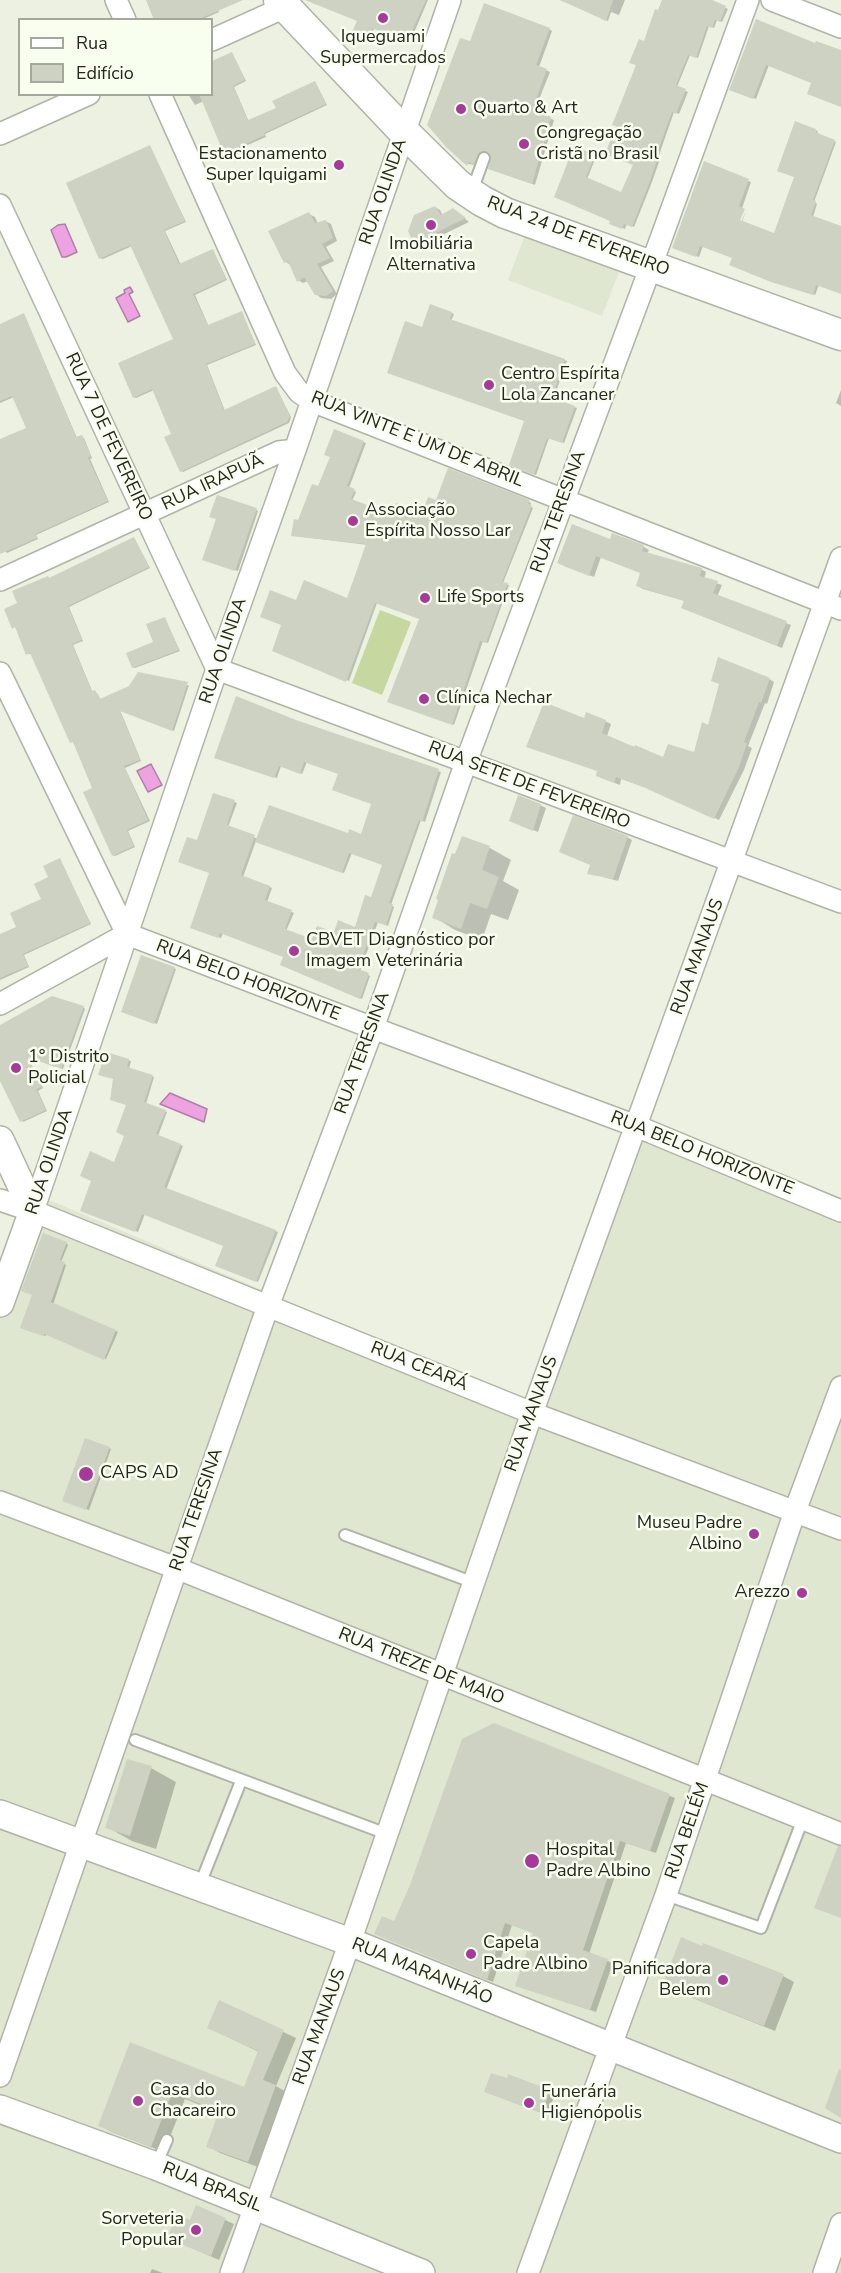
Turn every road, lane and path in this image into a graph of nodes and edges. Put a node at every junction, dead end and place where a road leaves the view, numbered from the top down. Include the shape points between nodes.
1 (116, 0) edge
2 (450, 0) edge
3 (748, 0) edge
4 (772, 0) edge
5 (282, 3) edge
6 (124, 18) edge
7 (841, 27) edge
8 (213, 39) edge
9 (85, 96) edge
10 (161, 96) edge
11 (404, 132) junction
12 (0, 134) edge
13 (484, 158) dead end
14 (471, 194) junction
15 (0, 205) edge
16 (651, 266) junction
17 (841, 335) edge
18 (312, 401) junction
19 (295, 450) junction
20 (564, 498) junction
21 (144, 515) junction
22 (841, 558) edge
23 (0, 580) edge
24 (833, 605) edge
25 (217, 669) junction
26 (0, 673) edge
27 (466, 762) junction
28 (732, 863) junction
29 (841, 902) edge
30 (127, 934) junction
31 (0, 1004) edge
32 (373, 1029) junction
33 (636, 1126) junction
34 (3, 1147) edge
35 (0, 1190) edge
36 (0, 1200) edge
37 (33, 1211) junction
38 (841, 1211) edge
39 (0, 1303) edge
40 (268, 1306) junction
41 (841, 1387) edge
42 (532, 1413) junction
43 (0, 1502) edge
44 (795, 1511) junction
45 (841, 1529) edge
46 (345, 1535) dead end
47 (176, 1568) junction
48 (472, 1582) junction
49 (442, 1675) junction
50 (135, 1740) dead end
51 (706, 1779) junction
52 (241, 1781) junction
53 (0, 1814) edge
54 (803, 1819) junction
55 (387, 1834) junction
56 (841, 1834) edge
57 (81, 1845) junction
58 (198, 1888) junction
59 (666, 1895) junction
60 (350, 1942) junction
61 (610, 2048) junction
62 (0, 2076) edge
63 (0, 2109) edge
64 (841, 2139) edge
65 (167, 2140) dead end
66 (156, 2166) junction
67 (256, 2206) junction
68 (841, 2224) edge
69 (231, 2273) edge
70 (421, 2273) edge
71 (528, 2273) edge
72 (824, 2273) edge

1 - 6 street
2 - 11 street, RUA OLINDA
3 - 16 street, RUA TERESINA
4 - 7 street
5 - 8 street
5 - 11 main road, RUA 24 DE FEVEREIRO
9 - 12 street
10 - 18 street, RUA VINTE E UM DE ABRIL via 285,373 299,392
11 - 14 main road, RUA 24 DE FEVEREIRO
11 - 18 street, RUA OLINDA
13 - 14 lane
14 - 16 main road, RUA 24 DE FEVEREIRO via 506,213
15 - 21 street, RUA 7 DE FEVEREIRO
16 - 17 main road, RUA 24 DE FEVEREIRO
16 - 20 street, RUA TERESINA
18 - 19 street, RUA OLINDA
18 - 20 street, RUA VINTE E UM DE ABRIL
19 - 21 street, RUA IRAPUÃ via 279,452
19 - 25 street, RUA OLINDA
20 - 24 street, RUA VINTE E UM DE ABRIL
20 - 27 street, RUA TERESINA
21 - 23 street, RUA IRAPUÃ
21 - 25 street, RUA 7 DE FEVEREIRO
22 - 24 street, RUA MANAUS
24 - 28 street, RUA MANAUS
25 - 27 street, RUA SETE DE FEVEREIRO
25 - 30 street, RUA OLINDA
26 - 30 street
27 - 28 street, RUA SETE DE FEVEREIRO
27 - 32 street, RUA TERESINA
28 - 29 street, RUA SETE DE FEVEREIRO
28 - 33 street, RUA MANAUS
30 - 31 street
30 - 32 street, RUA BELO HORIZONTE
30 - 37 street, RUA OLINDA
32 - 33 street, RUA BELO HORIZONTE
32 - 40 street, RUA TERESINA
33 - 38 street, RUA BELO HORIZONTE
33 - 42 street, RUA MANAUS
34 - 35 street via 5,1177
34 - 37 street
36 - 37 street, RUA CEARÁ
37 - 39 street, RUA OLINDA
37 - 40 street, RUA CEARÁ
40 - 42 street, RUA CEARÁ
40 - 47 street, RUA TERESINA
41 - 44 street, RUA BELÉM
42 - 44 street, RUA CEARÁ
42 - 48 street, RUA MANAUS
43 - 47 street, RUA TREZE DE MAIO
44 - 45 street, RUA CEARÁ
44 - 51 street, RUA BELÉM
46 - 48 lane
47 - 49 street, RUA TREZE DE MAIO
47 - 57 street, RUA TERESINA
48 - 49 street, RUA MANAUS
49 - 51 street, RUA TREZE DE MAIO
49 - 55 street, RUA MANAUS
50 - 52 lane
51 - 54 street, RUA TREZE DE MAIO
51 - 59 street, RUA BELÉM
52 - 55 lane
52 - 58 lane
53 - 57 street, RUA MARANHÃO
54 - 56 street, RUA TREZE DE MAIO
54 - 59 lane via 761,1928
55 - 60 street, RUA MANAUS
57 - 58 street, RUA MARANHÃO
57 - 62 street, RUA TERESINA
58 - 60 street, RUA MARANHÃO
59 - 61 street, RUA BELÉM
60 - 61 street, RUA MARANHÃO
60 - 67 street, RUA MANAUS
61 - 64 street, RUA MARANHÃO
61 - 71 street, RUA BELÉM
63 - 66 street, RUA BRASIL
65 - 66 lane
66 - 67 street, RUA BRASIL
67 - 69 street, RUA MANAUS
67 - 70 street, RUA BRASIL
68 - 72 street

